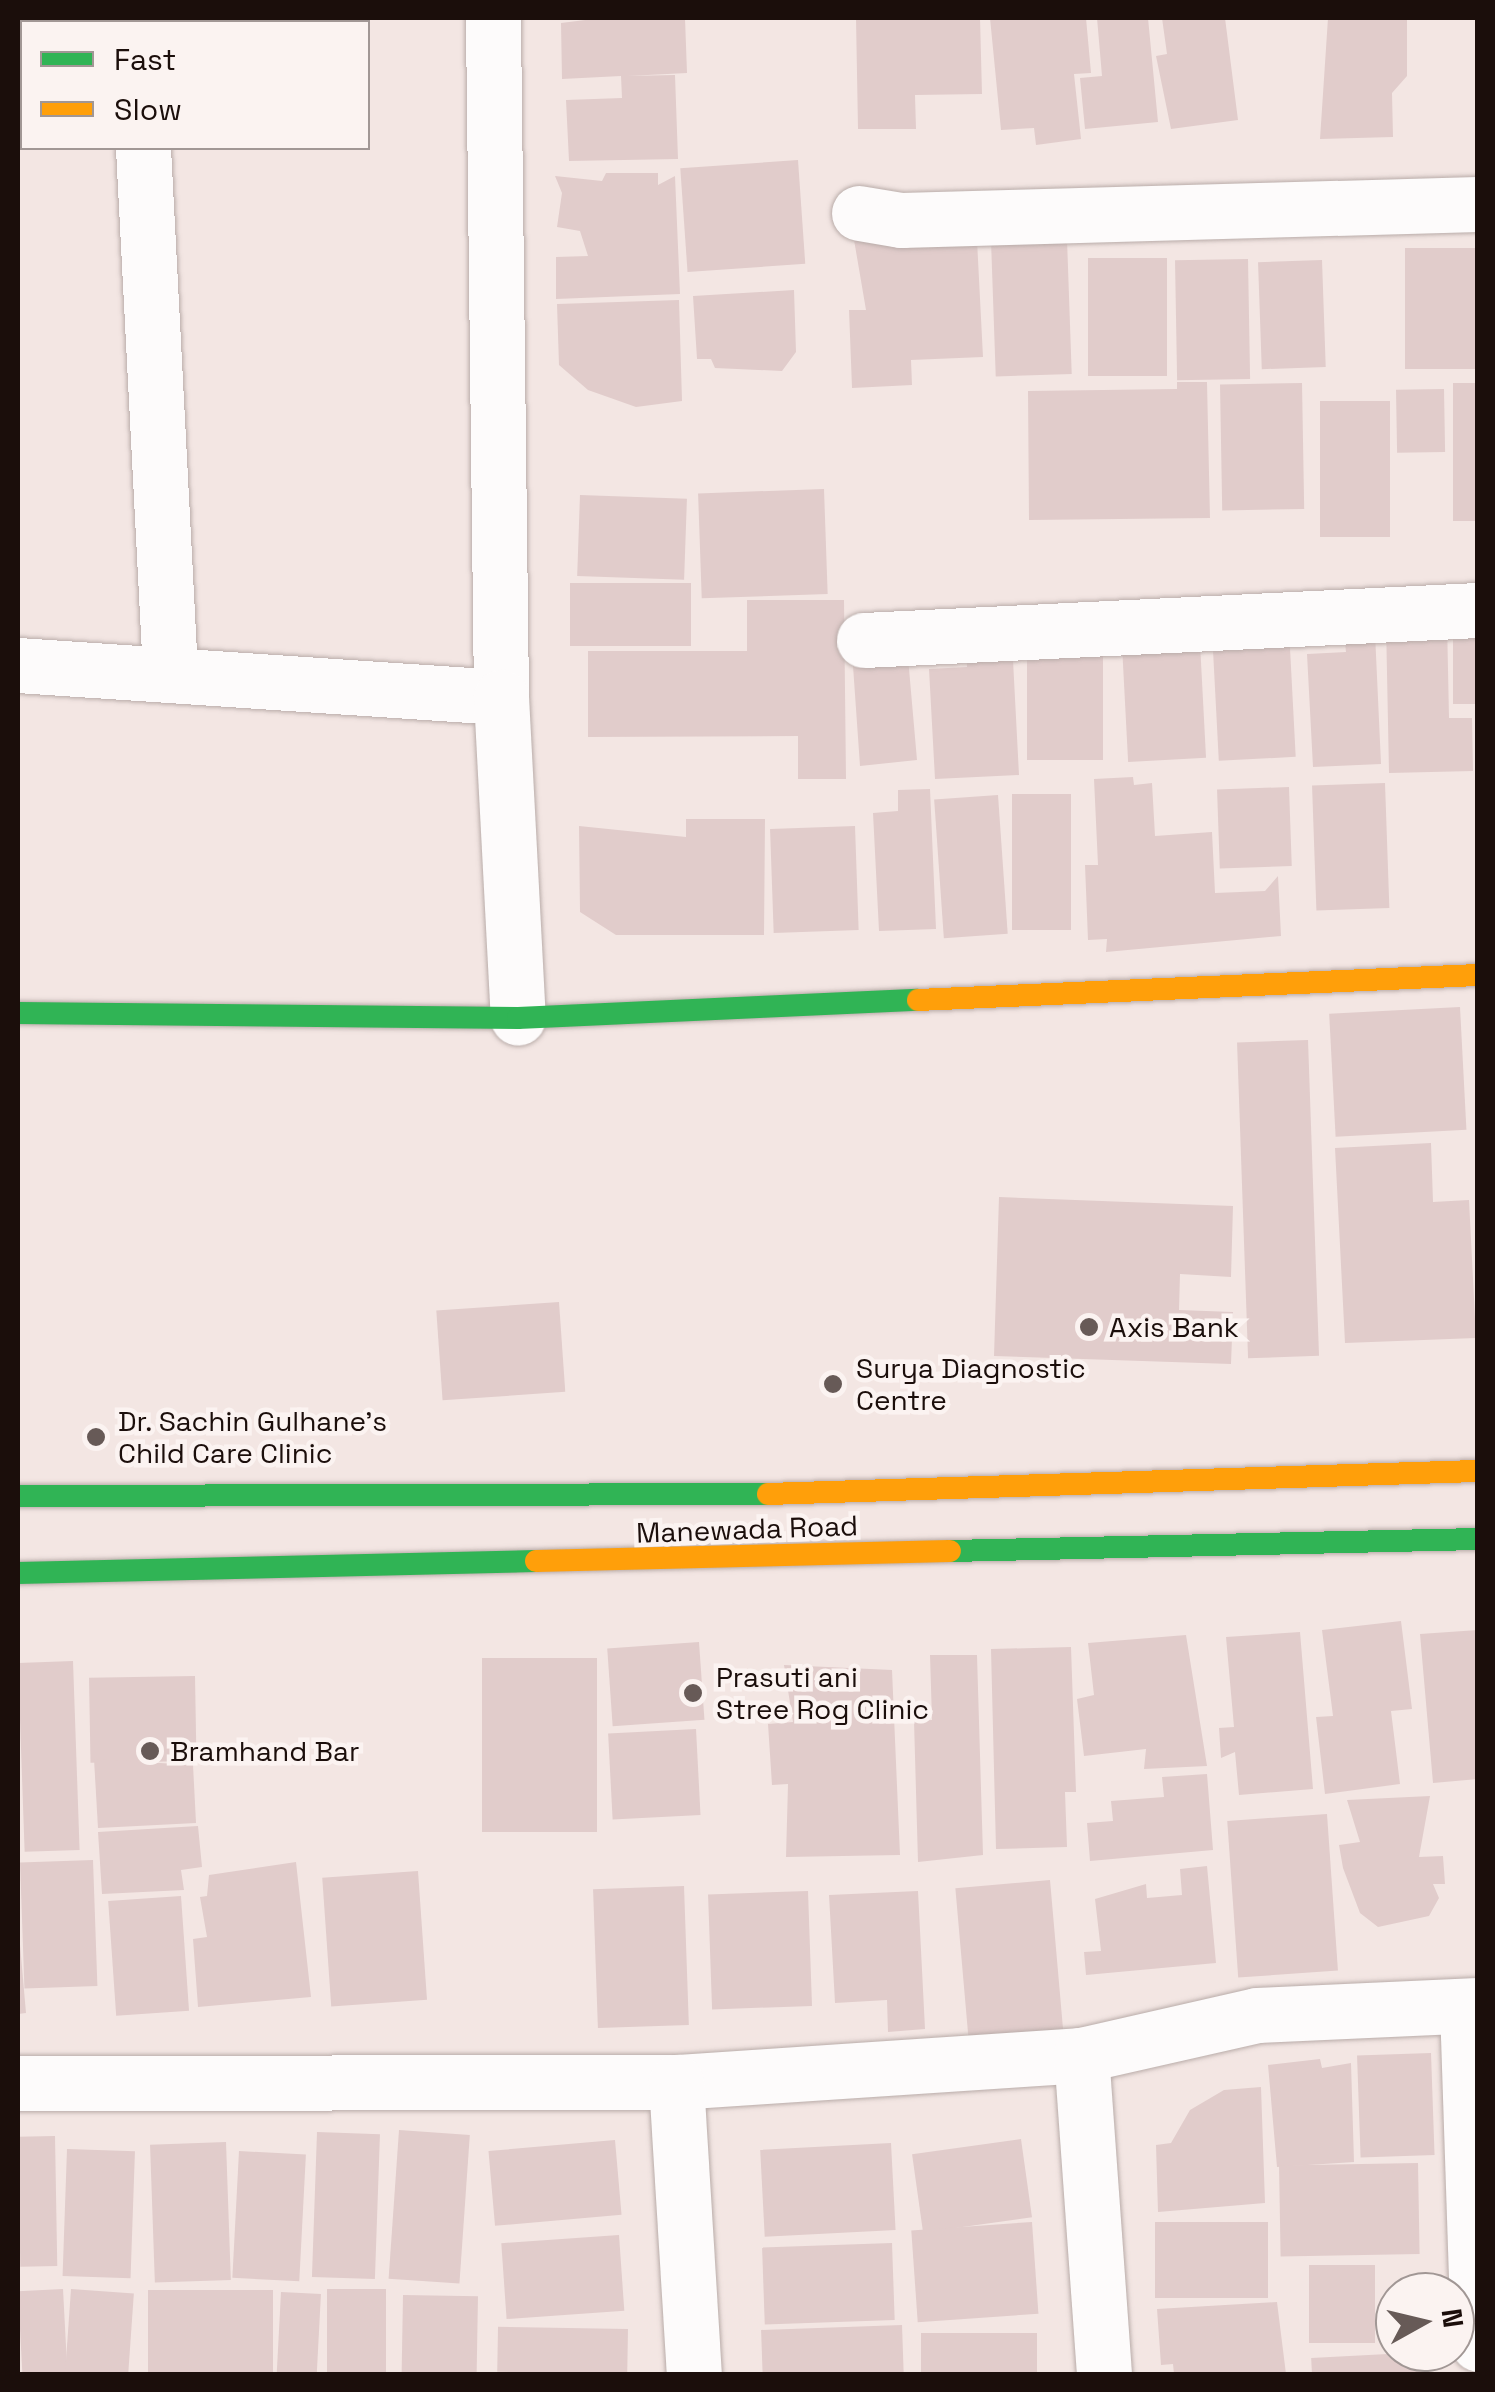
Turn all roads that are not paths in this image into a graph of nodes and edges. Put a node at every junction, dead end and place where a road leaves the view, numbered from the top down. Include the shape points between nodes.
1 (494, 18) edge
2 (143, 150) edge
3 (1478, 204) edge
4 (860, 213) dead end
5 (1478, 610) edge
6 (864, 640) dead end
7 (18, 665) edge
8 (170, 672) junction
9 (501, 697) junction
10 (1478, 975) edge
11 (18, 1013) edge
12 (518, 1018) junction
13 (1478, 1471) edge
14 (18, 1496) edge
15 (1478, 1539) edge
16 (18, 1573) edge
17 (1472, 2006) edge
18 (1080, 2056) junction
19 (676, 2082) junction
20 (18, 2083) edge
21 (1478, 2344) edge
22 (694, 2374) edge
23 (1104, 2374) edge

1 - 9 street
2 - 8 street
3 - 4 street via 955,220
5 - 6 street
7 - 8 street
8 - 9 street
9 - 12 street
10 - 12 street
11 - 12 street
13 - 14 street via 604,1499
15 - 16 street, Manewada Road
17 - 18 street via 1257,2015
17 - 21 street
18 - 19 street
18 - 23 street
19 - 20 street
19 - 22 street

